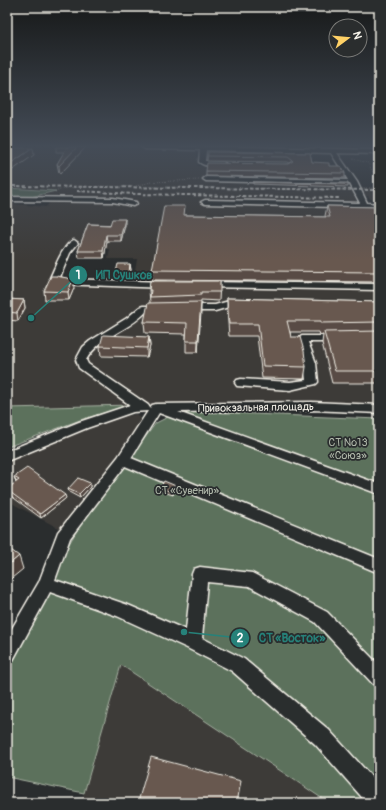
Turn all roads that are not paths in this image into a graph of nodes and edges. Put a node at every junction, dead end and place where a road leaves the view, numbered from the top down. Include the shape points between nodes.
1 (354, 185) edge
2 (7, 199) edge
3 (205, 202) dead end
4 (133, 204) dead end
5 (365, 206) junction
6 (379, 206) edge
7 (74, 243) dead end
8 (176, 285) edge
9 (191, 285) edge
10 (379, 287) edge
11 (252, 305) edge
12 (348, 339) edge
13 (241, 383) dead end
14 (144, 408) junction
15 (379, 409) edge
16 (7, 456) edge
17 (123, 460) junction
18 (379, 488) edge
19 (379, 566) edge
20 (46, 584) junction
21 (193, 642) junction
22 (7, 654) edge
23 (379, 678) edge
24 (379, 801) edge

1 - 5 street
2 - 4 street via 114,200
3 - 5 street
5 - 6 street
7 - 8 street via 66,253 55,278 62,282
9 - 10 street
11 - 14 street via 143,309 137,316 88,349 81,360 83,366
12 - 13 street via 302,339 310,363 312,382 290,386
14 - 15 street, Привокзальная площадь via 312,406
14 - 16 street, Привокзальная площадь via 82,425
14 - 17 street
14 - 18 street
17 - 19 street
17 - 20 street via 63,536
20 - 21 street via 122,610
20 - 22 street
21 - 23 street via 200,574 252,580 321,617
21 - 24 street via 244,670 322,737

